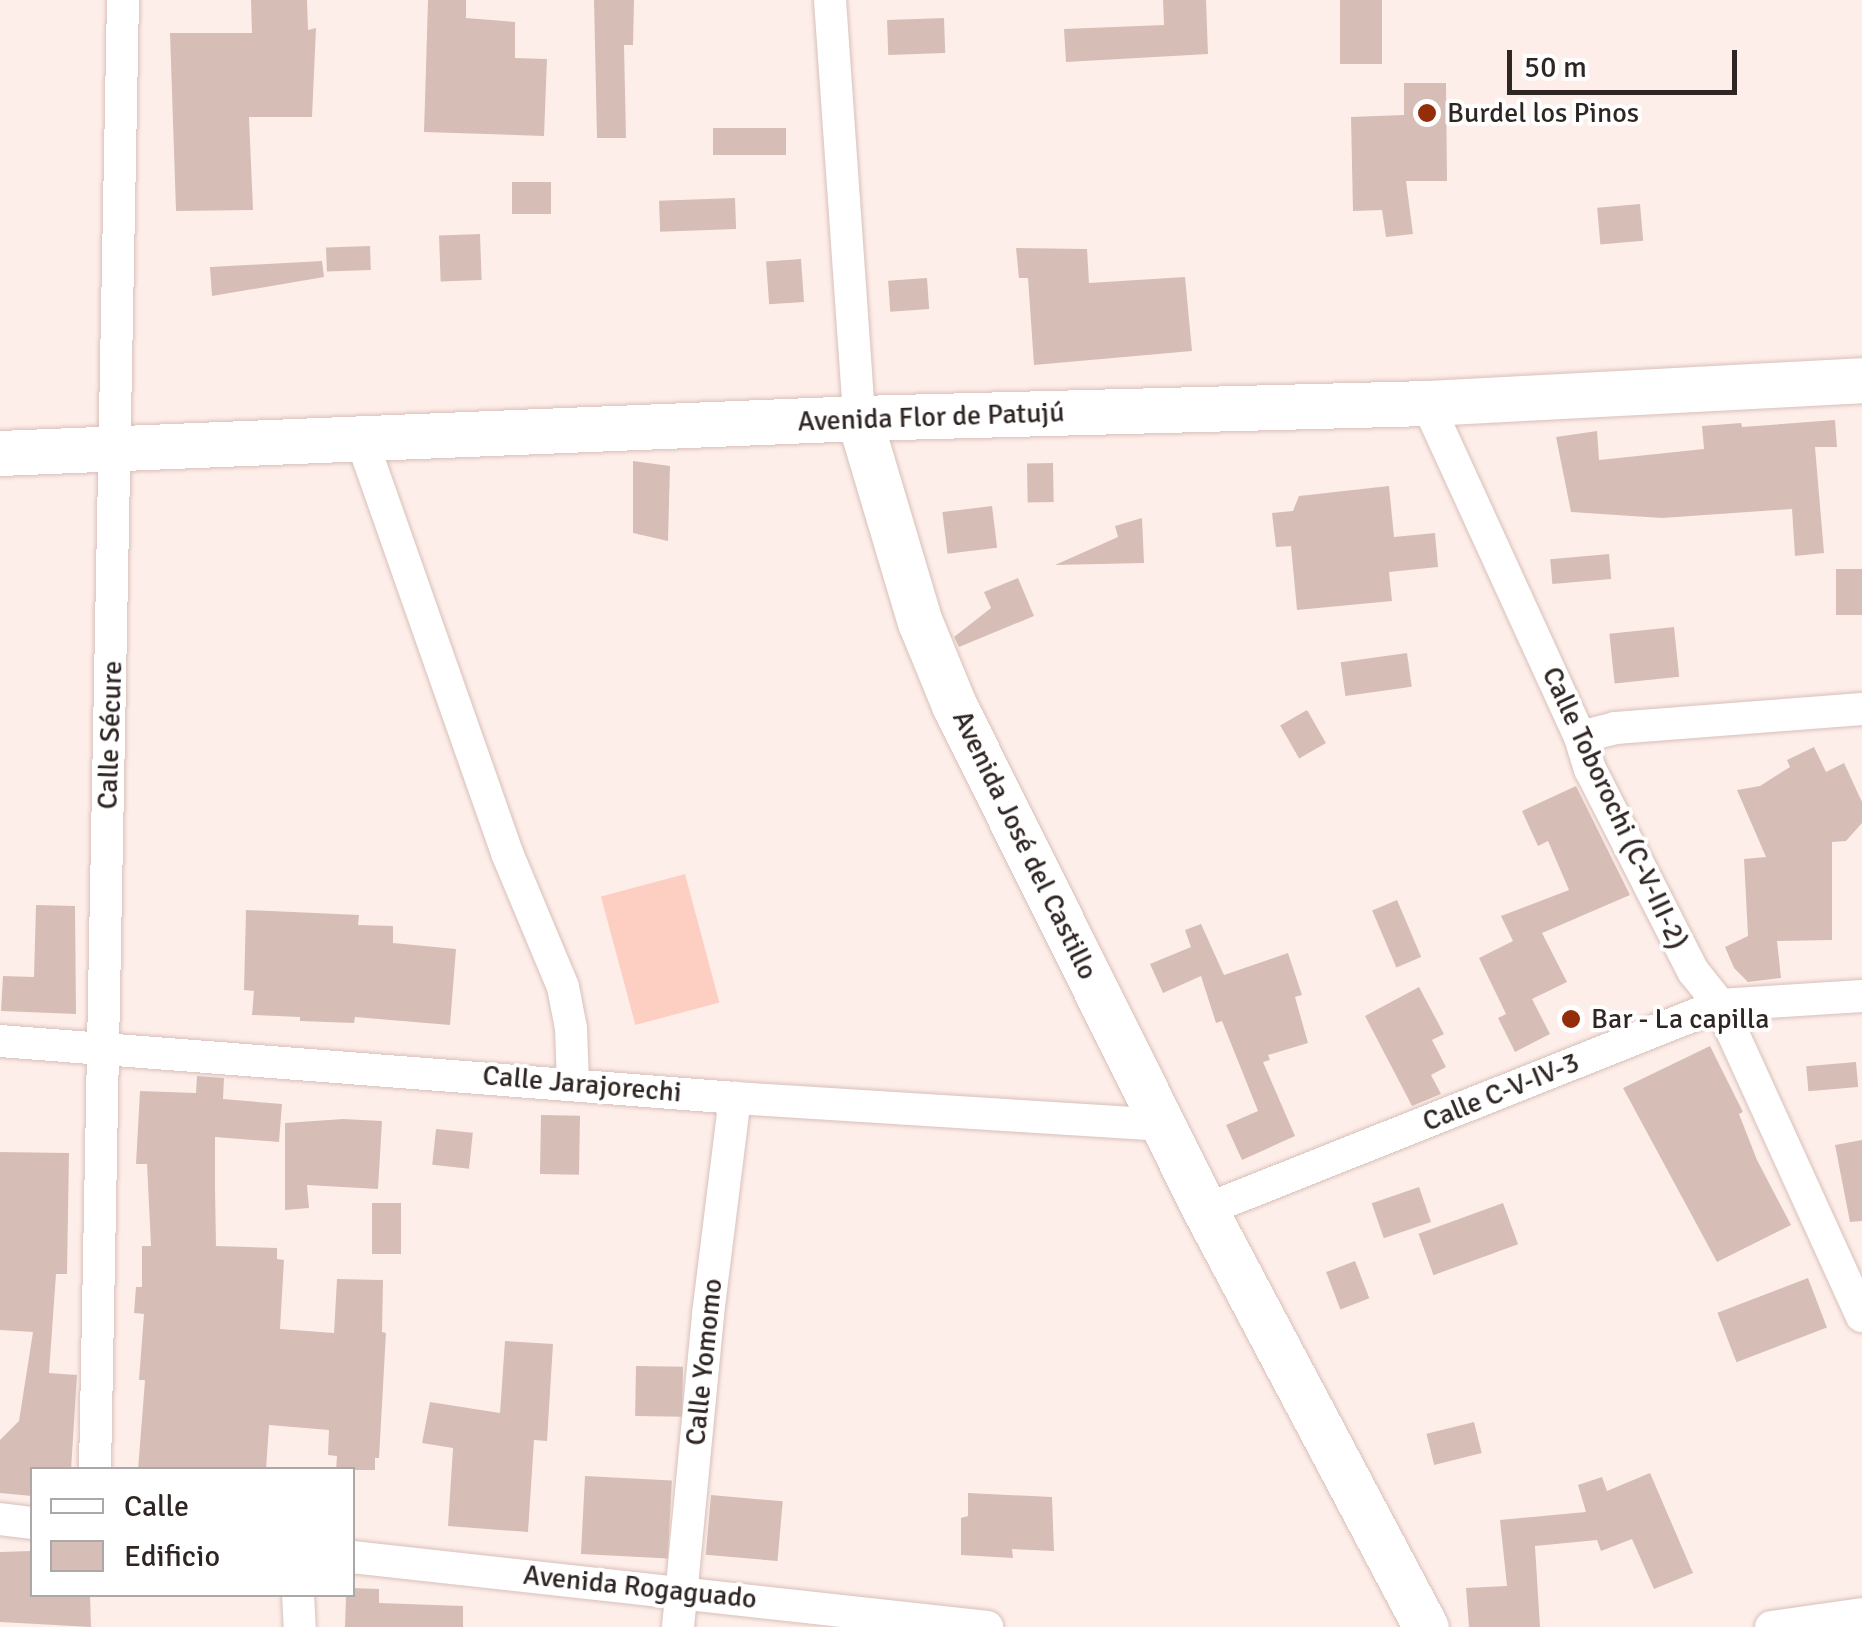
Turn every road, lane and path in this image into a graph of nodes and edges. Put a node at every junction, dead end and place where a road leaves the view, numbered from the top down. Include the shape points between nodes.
1 (124, 0) edge
2 (830, 0) edge
3 (1862, 380) edge
4 (1426, 403) junction
5 (859, 418) junction
6 (361, 438) junction
7 (118, 448) junction
8 (0, 453) edge
9 (1862, 709) edge
10 (1580, 736) junction
11 (1862, 996) edge
12 (1720, 1006) junction
13 (0, 1040) edge
14 (102, 1048) junction
15 (573, 1082) junction
16 (735, 1098) junction
17 (1164, 1125) junction
18 (1206, 1210) junction
19 (1858, 1298) edge
20 (95, 1467) edge
21 (0, 1519) edge
22 (30, 1523) edge
23 (355, 1557) edge
24 (682, 1590) junction
25 (298, 1597) edge
26 (1862, 1614) edge
27 (300, 1627) edge
28 (678, 1627) edge
29 (987, 1627) edge
30 (1426, 1627) edge
31 (1771, 1627) edge

1 - 7 street, Calle Sécure
2 - 5 street, Avenida José del Castillo
3 - 4 main road, Avenida Flor de Patujú
4 - 5 main road, Avenida Flor de Patujú
4 - 10 street, Calle Toborochi (C-V-III-2)
5 - 6 main road, Avenida Flor de Patujú
5 - 17 main road, Avenida José del Castillo via 920,622 954,705
6 - 7 main road, Avenida Flor de Patujú
6 - 15 street via 507,853 563,987
7 - 8 main road, Avenida Flor de Patujú
7 - 14 street, Calle Sécure
9 - 10 street
10 - 12 street, Calle Toborochi (C-V-III-2) via 1693,972
11 - 12 street, Calle C-V-IV-3
12 - 18 street, Calle C-V-IV-3
12 - 19 street, Calle Toborochi (C-V-III-2)
13 - 14 street, Calle Jarajorechi
14 - 15 street, Calle Jarajorechi
14 - 20 street, Calle Sécure
15 - 16 street, Calle Jarajorechi
16 - 17 street, Calle Jarajorechi
16 - 24 street, Calle Yomomo
17 - 18 main road, Avenida José del Castillo
18 - 30 main road, Avenida José del Castillo
21 - 22 street
23 - 24 street, Avenida Rogaguado
24 - 28 street, Calle Yomomo
24 - 29 street, Avenida Rogaguado
25 - 27 street
26 - 31 street

